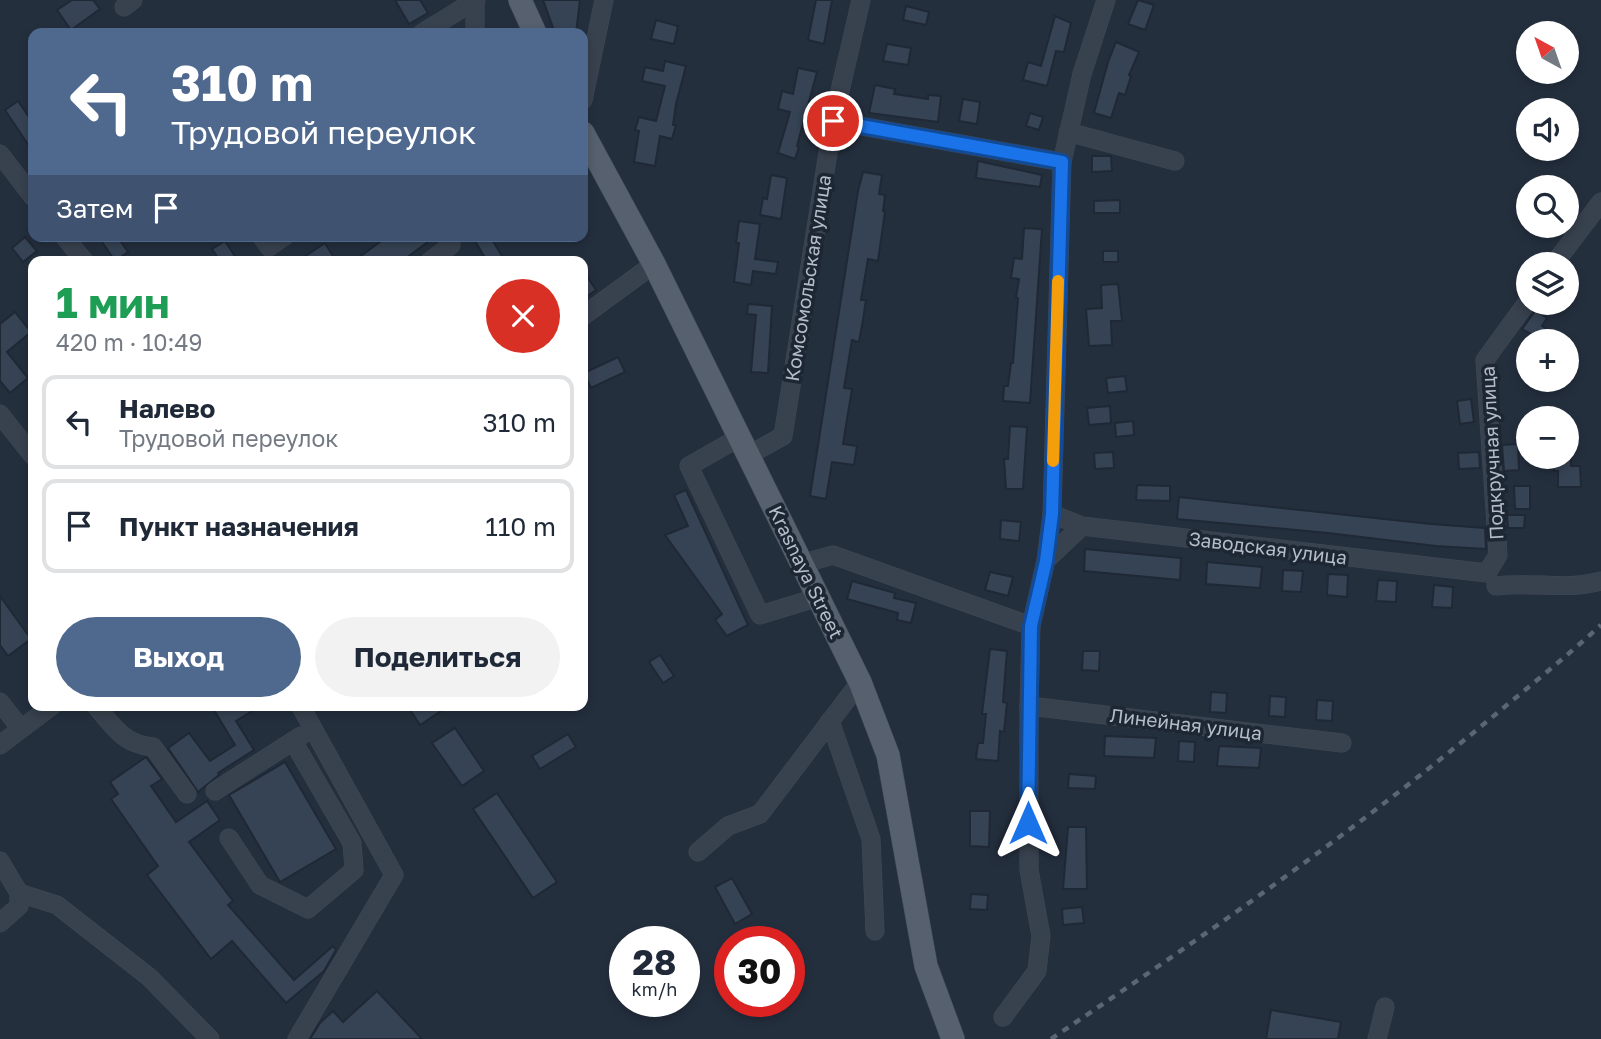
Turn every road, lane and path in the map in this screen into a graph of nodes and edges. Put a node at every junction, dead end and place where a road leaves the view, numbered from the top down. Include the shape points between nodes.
1 (475, 0) edge
2 (520, 0) edge
3 (604, 0) edge
4 (861, 0) edge
5 (1106, 0) edge
6 (430, 28) edge
7 (475, 28) edge
8 (533, 28) edge
9 (588, 76) edge
10 (833, 121) junction
11 (1068, 132) junction
12 (588, 142) edge
13 (0, 154) edge
14 (1175, 161) dead end
15 (1062, 162) junction
16 (28, 190) edge
17 (1601, 202) edge
18 (69, 242) edge
19 (451, 242) edge
20 (1563, 252) edge
21 (80, 256) edge
22 (436, 256) edge
23 (654, 264) junction
24 (588, 312) edge
25 (1518, 315) edge
26 (0, 414) edge
27 (745, 447) junction
28 (28, 450) edge
29 (1052, 514) junction
30 (1082, 526) junction
31 (1046, 561) junction
32 (801, 564) junction
33 (1601, 580) edge
34 (1497, 586) junction
35 (819, 597) junction
36 (1031, 626) junction
37 (860, 682) junction
38 (0, 702) edge
39 (1029, 706) junction
40 (45, 711) edge
41 (100, 711) edge
42 (303, 711) edge
43 (830, 721) junction
44 (21, 729) junction
45 (313, 729) junction
46 (293, 741) junction
47 (1342, 743) dead end
48 (0, 745) edge
49 (215, 791) dead end
50 (187, 794) dead end
51 (229, 838) dead end
52 (698, 852) dead end
53 (0, 861) edge
54 (19, 892) junction
55 (0, 923) edge
56 (875, 931) dead end
57 (1385, 1007) dead end
58 (1003, 1017) dead end
59 (210, 1039) edge
60 (298, 1039) edge
61 (953, 1039) edge
62 (1377, 1039) edge

1 - 6 street
1 - 7 street
2 - 8 main road
3 - 9 street
4 - 10 street, Комсомольская улица
5 - 11 street
10 - 15 street
10 - 27 street, Комсомольская улица via 783,436
11 - 14 street
11 - 15 street
12 - 23 main road, Krasnaya Street
13 - 16 street
15 - 29 street
17 - 20 street
18 - 21 street
19 - 22 street
23 - 24 street
23 - 27 main road, Krasnaya Street
25 - 34 street, Подкручная улица via 1485,360
26 - 28 street
27 - 32 main road, Krasnaya Street
27 - 35 street via 689,466 760,615
29 - 30 street, Заводская улица
29 - 31 street
30 - 31 street
30 - 34 street, Заводская улица
31 - 36 street
32 - 35 main road, Krasnaya Street
32 - 36 street via 833,555
33 - 34 street, Заводская улица via 1564,587 1520,582
35 - 37 main road, Krasnaya Street
36 - 39 street
37 - 43 street
37 - 61 main road, Krasnaya Street via 888,755 926,966
38 - 44 street
39 - 47 street, Линейная улица
39 - 58 street via 1028,870 1041,936 1037,971
40 - 44 street
41 - 50 street via 122,736 153,747
42 - 45 street
43 - 52 street via 761,814 728,827
43 - 56 street via 871,839
44 - 48 street
45 - 46 street
45 - 60 street via 394,875
46 - 49 street
46 - 51 street via 352,844 354,870 308,909 260,885
53 - 54 street
54 - 55 street via 19,906
54 - 59 street via 57,905 149,977
57 - 62 street

